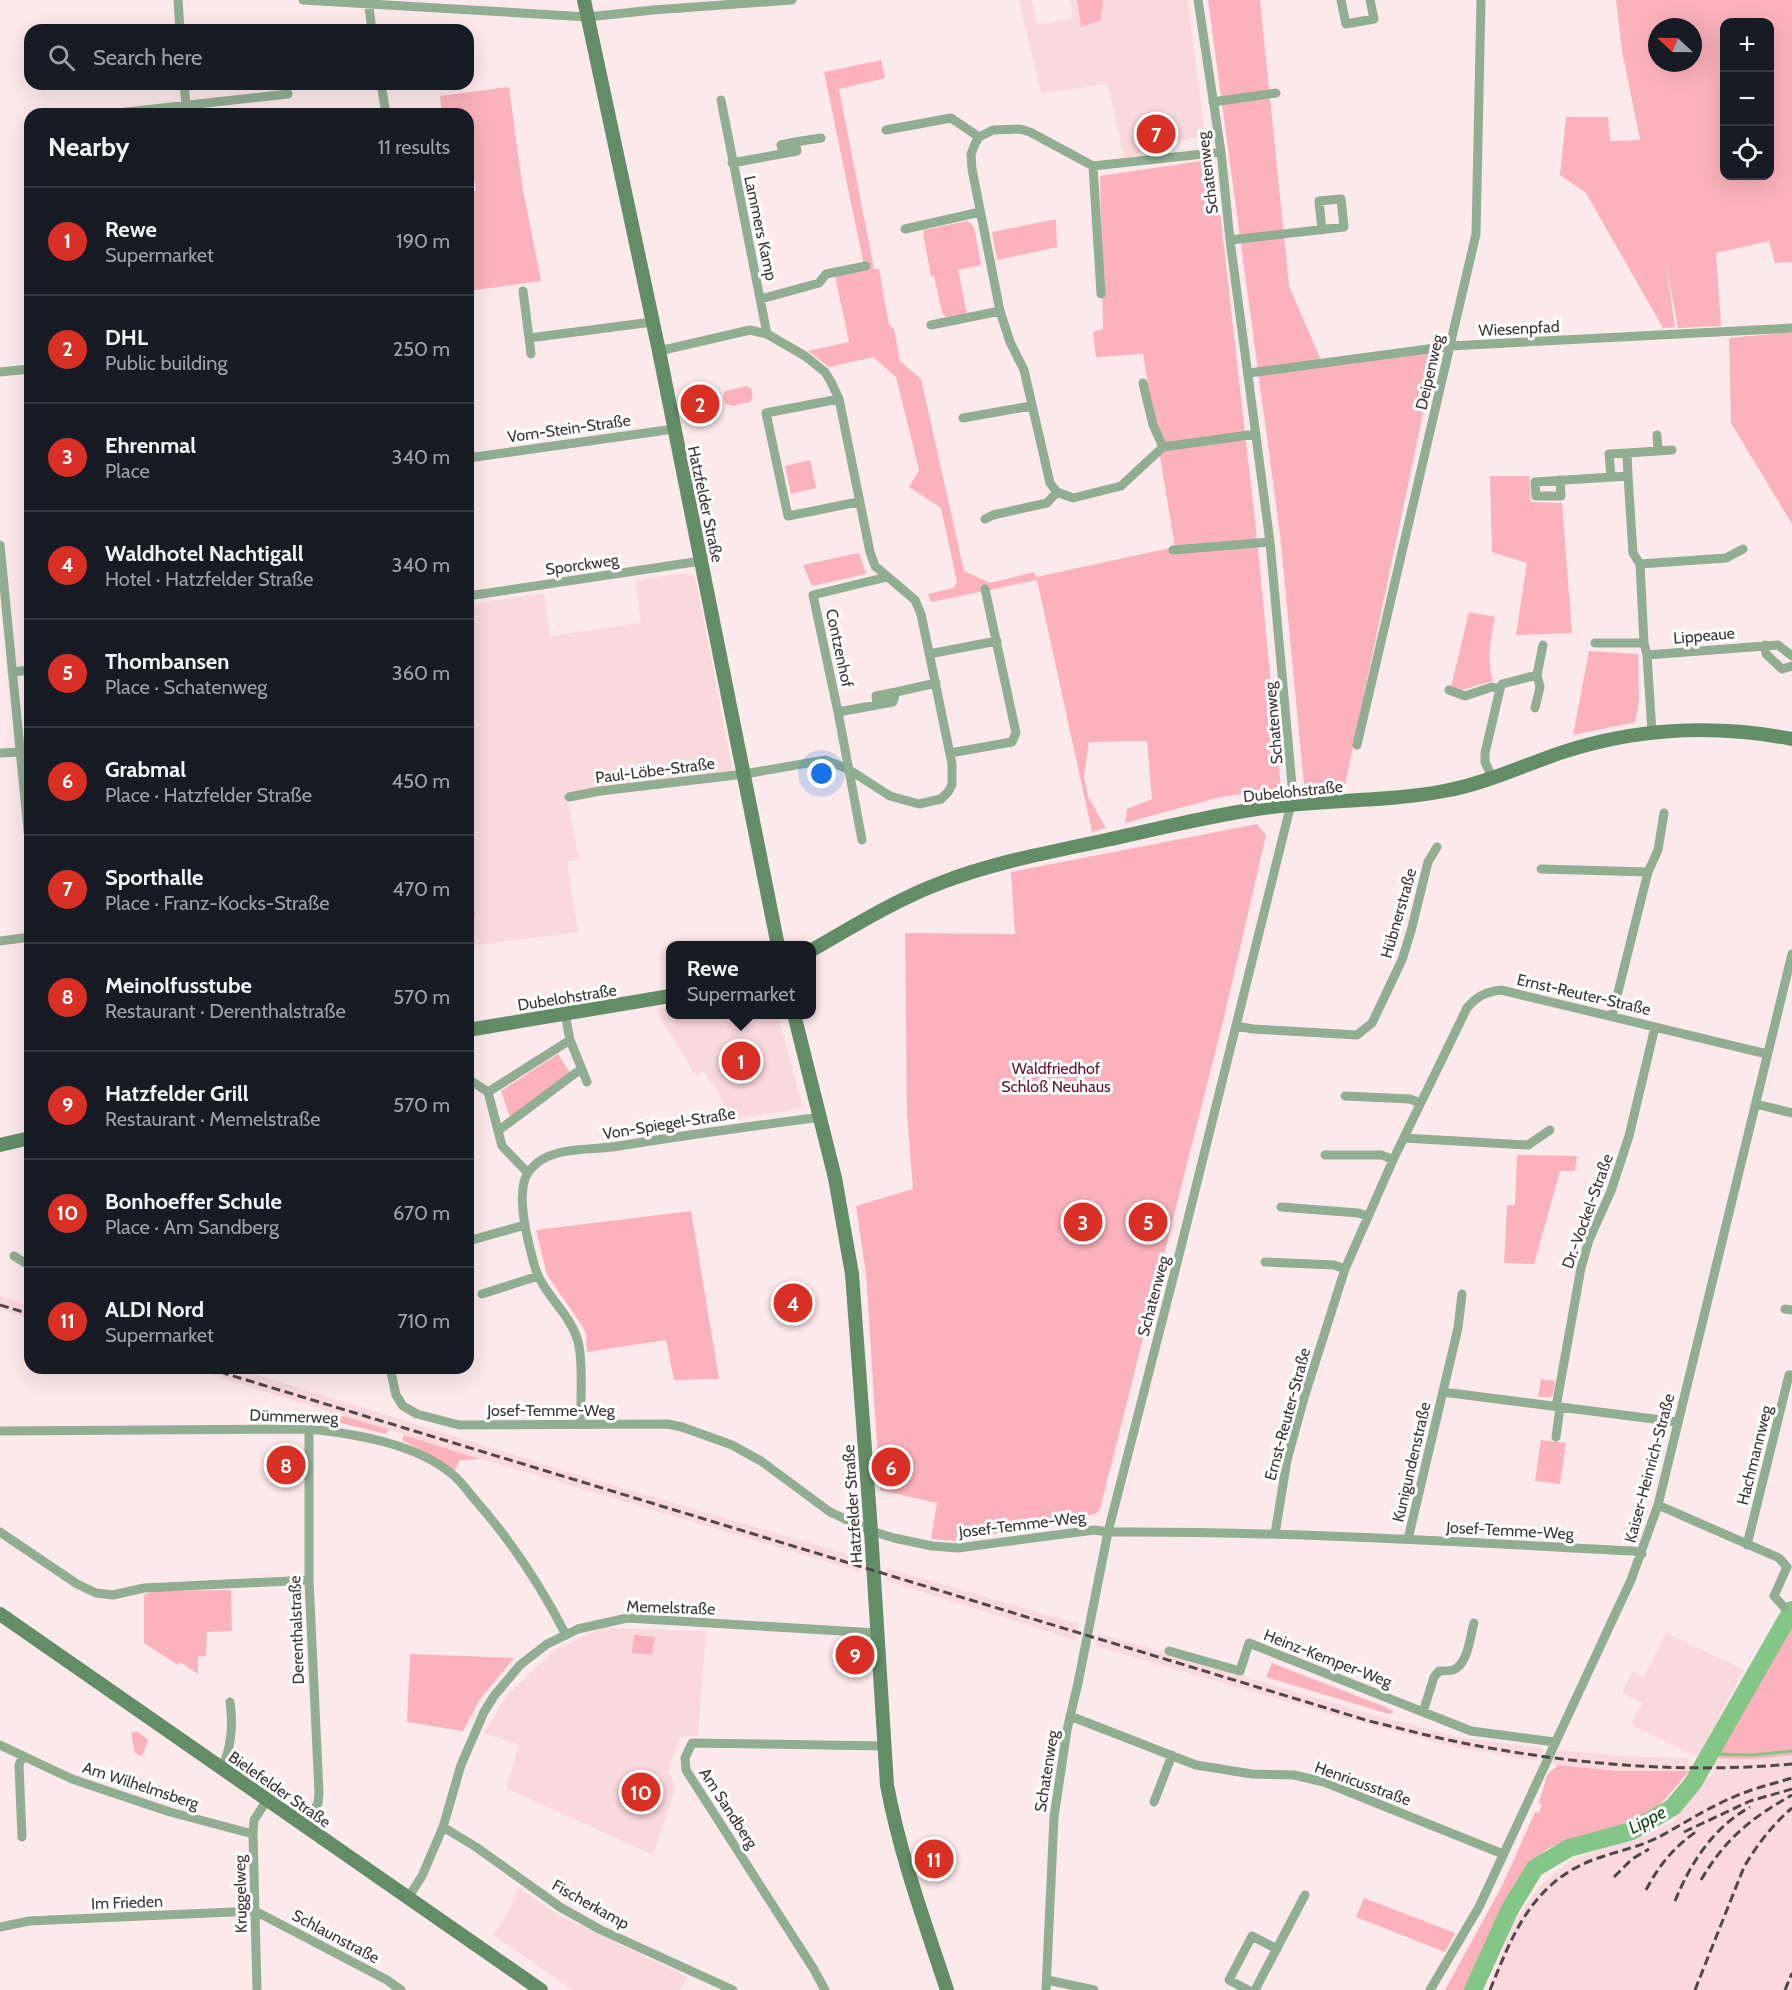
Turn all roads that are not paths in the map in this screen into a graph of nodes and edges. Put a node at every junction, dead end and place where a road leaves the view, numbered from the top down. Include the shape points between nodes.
1 (178, 0) edge
2 (303, 0) edge
3 (584, 0) edge
4 (792, 0) edge
5 (1198, 0) edge
6 (1341, 0) edge
7 (1370, 0) edge
8 (1481, 0) edge
9 (368, 2) edge
10 (465, 4) edge
11 (588, 17) junction
12 (180, 24) edge
13 (371, 24) edge
14 (185, 90) edge
15 (382, 90) edge
16 (1276, 93) dead end
17 (288, 94) dead end
18 (721, 100) dead end
19 (1213, 102) junction
20 (187, 108) edge
21 (200, 108) edge
22 (386, 108) edge
23 (886, 130) dead end
24 (979, 137) junction
25 (821, 138) dead end
26 (1221, 152) junction
27 (732, 163) junction
28 (1093, 166) junction
29 (980, 212) junction
30 (905, 229) dead end
31 (1322, 230) dead end
32 (1230, 240) junction
33 (866, 266) dead end
34 (523, 291) dead end
35 (1101, 294) dead end
36 (761, 299) junction
37 (1000, 311) junction
38 (652, 322) junction
39 (931, 325) dead end
40 (1792, 328) edge
41 (767, 334) junction
42 (529, 338) junction
43 (1450, 346) junction
44 (659, 351) junction
45 (531, 354) dead end
46 (24, 370) edge
47 (0, 372) edge
48 (1249, 373) junction
49 (1143, 383) dead end
50 (838, 399) junction
51 (1031, 406) junction
52 (963, 418) dead end
53 (674, 429) junction
54 (1256, 434) junction
55 (1657, 435) dead end
56 (1163, 447) junction
57 (1672, 450) dead end
58 (1658, 451) junction
59 (1627, 453) junction
60 (474, 457) edge
61 (1611, 476) junction
62 (1628, 476) junction
63 (1560, 480) dead end
64 (1057, 492) junction
65 (858, 502) junction
66 (985, 519) dead end
67 (1270, 542) junction
68 (0, 545) edge
69 (1743, 549) dead end
70 (1173, 550) dead end
71 (701, 561) junction
72 (1640, 564) junction
73 (887, 576) junction
74 (985, 589) dead end
75 (474, 595) edge
76 (997, 640) junction
77 (1595, 643) dead end
78 (1644, 643) junction
79 (1543, 645) dead end
80 (1764, 645) junction
81 (929, 654) junction
82 (1647, 655) junction
83 (1792, 656) edge
84 (1792, 666) edge
85 (24, 671) edge
86 (12, 672) junction
87 (1537, 675) junction
88 (936, 683) junction
89 (1500, 689) junction
90 (1449, 690) dead end
91 (1535, 708) dead end
92 (838, 712) junction
93 (1652, 733) junction
94 (1792, 739) edge
95 (1357, 745) dead end
96 (20, 752) junction
97 (0, 753) edge
98 (951, 753) junction
99 (24, 768) edge
100 (848, 769) junction
101 (745, 774) junction
102 (1492, 777) junction
103 (569, 797) dead end
104 (1291, 804) junction
105 (1664, 813) dead end
106 (861, 840) dead end
107 (1437, 847) dead end
108 (1541, 869) dead end
109 (1648, 873) junction
110 (24, 938) edge
111 (0, 941) edge
112 (777, 941) edge
113 (816, 948) edge
114 (1792, 954) edge
115 (666, 997) edge
116 (565, 1014) junction
117 (1612, 1016) junction
118 (795, 1019) edge
119 (1236, 1026) junction
120 (1655, 1027) junction
121 (474, 1029) edge
122 (570, 1040) junction
123 (1767, 1054) junction
124 (581, 1069) junction
125 (587, 1082) dead end
126 (474, 1083) edge
127 (488, 1092) junction
128 (1345, 1096) dead end
129 (1420, 1103) junction
130 (1756, 1104) junction
131 (1792, 1113) edge
132 (821, 1117) junction
133 (499, 1130) junction
134 (1550, 1130) dead end
135 (1404, 1138) junction
136 (24, 1139) edge
137 (0, 1145) edge
138 (1325, 1155) dead end
139 (1393, 1160) junction
140 (528, 1173) junction
141 (1281, 1208) dead end
142 (1367, 1216) junction
143 (525, 1225) junction
144 (474, 1239) edge
145 (14, 1256) dead end
146 (24, 1262) edge
147 (1265, 1262) dead end
148 (1345, 1269) junction
149 (538, 1276) junction
150 (482, 1294) dead end
151 (1462, 1294) dead end
152 (391, 1374) edge
153 (1792, 1375) edge
154 (1443, 1392) junction
155 (1558, 1407) junction
156 (1677, 1422) junction
157 (581, 1425) junction
158 (309, 1429) junction
159 (0, 1431) edge
160 (1556, 1437) dead end
161 (1658, 1505) junction
162 (871, 1531) junction
163 (0, 1532) edge
164 (1108, 1532) junction
165 (1275, 1534) junction
166 (1408, 1539) junction
167 (1747, 1545) junction
168 (1641, 1554) junction
169 (309, 1580) junction
170 (1784, 1607) dead end
171 (0, 1614) edge
172 (1474, 1623) dead end
173 (876, 1633) junction
174 (566, 1635) junction
175 (1169, 1651) dead end
176 (230, 1702) dead end
177 (1423, 1712) junction
178 (1070, 1716) junction
179 (1555, 1742) junction
180 (0, 1745) edge
181 (885, 1746) junction
182 (1172, 1755) junction
183 (23, 1756) junction
184 (221, 1768) junction
185 (267, 1800) junction
186 (1154, 1802) dead end
187 (304, 1826) junction
188 (443, 1827) junction
189 (253, 1834) junction
190 (22, 1837) dead end
191 (1503, 1854) junction
192 (1305, 1895) dead end
193 (408, 1898) junction
194 (255, 1911) junction
195 (0, 1927) edge
196 (1277, 1948) junction
197 (1047, 1980) junction
198 (257, 1990) edge
199 (401, 1990) edge
200 (541, 1990) edge
201 (733, 1990) edge
202 (825, 1990) edge
203 (947, 1990) edge
204 (1046, 1990) edge
205 (1094, 1990) edge
206 (1248, 1990) edge
207 (1255, 1990) edge
208 (1430, 1990) edge

1 - 12 street
2 - 9 street
3 - 11 street, Hatzfelder Straße
4 - 11 street
5 - 19 street, Schatenweg
6 - 7 street via 1346,24 1374,19
8 - 43 street, Deipenweg via 1476,234
9 - 10 street
9 - 13 street
10 - 11 street
11 - 38 street, Hatzfelder Straße
14 - 20 street
15 - 22 street
16 - 19 street
17 - 21 street
18 - 27 street, Lammers Kamp
19 - 26 street, Schatenweg
23 - 24 street via 951,118
24 - 28 street via 993,130 1020,129
24 - 29 street via 971,154
25 - 27 street, Lammers Kamp via 781,145 783,153
26 - 28 street
26 - 32 street, Schatenweg
27 - 36 street, Lammers Kamp
28 - 35 street
29 - 30 street
29 - 37 street
31 - 32 street
32 - 48 street, Schatenweg
33 - 36 street, Lammers Kamp via 826,274 819,283
34 - 42 street
36 - 41 street, Lammers Kamp
37 - 39 street
37 - 51 street via 1024,370
38 - 42 street
38 - 44 street, Hatzfelder Straße
40 - 43 street, Wiesenpfad
41 - 44 street via 750,330
41 - 50 street, Paul-Löbe-Straße via 825,372
42 - 45 street
43 - 48 street, Wiesenpfad
43 - 95 street, Deipenweg
44 - 53 street, Hatzfelder Straße
46 - 47 street
48 - 54 street, Schatenweg
49 - 56 street
50 - 65 street, Paul-Löbe-Straße
50 - 65 street via 766,413 788,516
51 - 52 street
51 - 64 street via 1050,483
53 - 60 street, Vom-Stein-Straße
53 - 71 street, Hatzfelder Straße
54 - 56 street
54 - 67 street, Schatenweg
55 - 58 street
56 - 64 street via 1120,486 1073,498
57 - 58 street
58 - 59 street
59 - 61 street via 1609,454
59 - 62 street
61 - 62 street
61 - 63 street
62 - 72 street via 1633,553
64 - 66 street via 1047,503
65 - 73 street, Paul-Löbe-Straße via 875,566
67 - 70 street
67 - 104 street, Schatenweg via 1293,791
68 - 86 street
69 - 72 street via 1726,558
71 - 75 street, Sporckweg
71 - 101 street, Hatzfelder Straße
72 - 78 street
73 - 81 street, Paul-Löbe-Straße via 915,600
73 - 92 street, Contzenhof via 813,595
74 - 76 street
76 - 81 street
76 - 98 street via 1016,734 1012,742
77 - 78 street
78 - 82 street
79 - 87 street
80 - 82 street, Lippeaue
80 - 83 street, Lippeaue via 1778,645
80 - 84 street via 1766,654 1782,669
81 - 88 street, Paul-Löbe-Straße
82 - 93 street
85 - 86 street
86 - 96 street
87 - 89 street via 1502,684
87 - 91 street via 1540,687
88 - 92 street, Contzenhof via 896,692 893,702
88 - 98 street, Paul-Löbe-Straße
89 - 90 street via 1492,687 1465,696
89 - 102 street via 1485,753
92 - 100 street, Contzenhof
93 - 94 street, Dubelohstraße via 1709,729
93 - 102 street, Dubelohstraße via 1591,744
96 - 97 street
96 - 99 street
98 - 100 street, Paul-Löbe-Straße via 952,785 941,799 928,803 890,796
100 - 101 street, Paul-Löbe-Straße via 825,760
100 - 106 street, Contzenhof
101 - 103 street, Paul-Löbe-Straße
101 - 112 street, Hatzfelder Straße
102 - 104 street, Dubelohstraße via 1447,791 1409,797
104 - 113 street, Dubelohstraße via 981,869 918,892
104 - 119 street, Schatenweg
105 - 109 street via 1658,850
107 - 119 street, Hübnerstraße via 1428,862 1402,960 1372,1023 1364,1031 1357,1035
108 - 109 street
109 - 117 street
110 - 111 street
114 - 123 street, Kaiser-Heinrich-Straße
115 - 116 street, Dubelohstraße
116 - 121 street, Dubelohstraße
116 - 122 street
117 - 120 street, Ernst-Reuter-Straße
117 - 129 street, Ernst-Reuter-Straße via 1501,990 1486,992 1467,1008
118 - 132 street, Hatzfelder Straße
119 - 164 street, Schatenweg
120 - 123 street, Ernst-Reuter-Straße
120 - 155 street, Dr.-Vockel-Straße via 1629,1136 1581,1268
122 - 124 street
122 - 127 street
123 - 130 street, Kaiser-Heinrich-Straße
124 - 125 street
124 - 133 street
126 - 127 street
127 - 133 street
128 - 129 street via 1410,1099
129 - 135 street, Ernst-Reuter-Straße
130 - 131 street
130 - 156 street, Kaiser-Heinrich-Straße
132 - 140 street, Von-Spiegel-Straße via 561,1153 542,1159
132 - 162 street, Hatzfelder Straße via 852,1274
133 - 140 street via 502,1146
134 - 135 street via 1528,1145
135 - 139 street, Ernst-Reuter-Straße
136 - 137 street
138 - 139 street via 1382,1155
139 - 142 street, Ernst-Reuter-Straße
140 - 143 street via 522,1190
141 - 142 street
142 - 148 street, Ernst-Reuter-Straße
143 - 144 street
143 - 149 street
145 - 146 street
147 - 148 street via 1334,1264
148 - 165 street, Ernst-Reuter-Straße via 1287,1460
149 - 150 street
149 - 157 street via 577,1339
151 - 154 street, Kunigundenstraße
152 - 157 street, Josef-Temme-Weg via 403,1406 417,1414 459,1425
153 - 167 street, Hachmannweg
154 - 155 street, Kunigundenstraße
154 - 166 street, Kunigundenstraße
155 - 156 street, Kunigundenstraße
155 - 160 street
156 - 161 street, Kaiser-Heinrich-Straße
157 - 162 street, Josef-Temme-Weg via 668,1424 714,1438 761,1461 830,1512
158 - 159 street, Dümmerweg
158 - 169 street, Derenthalstraße
158 - 174 street, Dümmerweg via 366,1437 426,1458 452,1474 513,1546
161 - 167 street
161 - 168 street, Kaiser-Heinrich-Straße
162 - 164 street, Josef-Temme-Weg via 932,1546 958,1548 1095,1530
162 - 173 street, Hatzfelder Straße
163 - 169 street via 96,1593 113,1595 144,1588
164 - 165 street, Josef-Temme-Weg
164 - 178 street, Schatenweg
165 - 166 street, Josef-Temme-Weg
166 - 168 street, Josef-Temme-Weg
167 - 170 street via 1779,1558 1787,1567 1774,1596
168 - 179 street, Kaiser-Heinrich-Straße
169 - 187 street, Derenthalstraße via 319,1793 318,1803
171 - 184 street, Bielefelder Straße
172 - 177 street via 1464,1658 1452,1670 1438,1671
173 - 174 street, Memelstraße via 627,1618
173 - 181 street, Hatzfelder Straße
174 - 188 street, Memelstraße via 520,1665 494,1696 461,1765
175 - 177 street, Heinz-Kemper-Weg via 1240,1671 1249,1643
176 - 184 street via 229,1749
177 - 179 street, Heinz-Kemper-Weg via 1471,1731
178 - 182 street, Henricusstraße
178 - 197 street, Schatenweg via 1054,1817
179 - 191 street, Kaiser-Heinrich-Straße
180 - 183 street, Am Wilhelmsberg
181 - 202 street, Am Sandberg via 692,1743 685,1758 686,1770
181 - 203 street, Hatzfelder Straße via 892,1813
182 - 186 street
182 - 191 street, Henricusstraße via 1216,1769 1294,1775 1324,1782
183 - 189 street, Am Wilhelmsberg via 72,1779 170,1812
183 - 190 street via 19,1764
184 - 185 street, Bielefelder Straße
185 - 187 street, Bielefelder Straße
185 - 189 street, Kruggelweg via 254,1820
187 - 193 street, Bielefelder Straße
188 - 193 street, Memelstraße
188 - 201 street, Fischerkamp via 599,1929
189 - 194 street, Kruggelweg
191 - 208 street, Kaiser-Heinrich-Straße via 1479,1907
192 - 196 street
193 - 200 street, Bielefelder Straße
194 - 195 street, Im Frieden via 29,1921
194 - 198 street, Kruggelweg
194 - 199 street, Schlaunstraße
196 - 206 street via 1252,1936 1229,1980
196 - 207 street
197 - 204 street, Schatenweg
197 - 205 street

